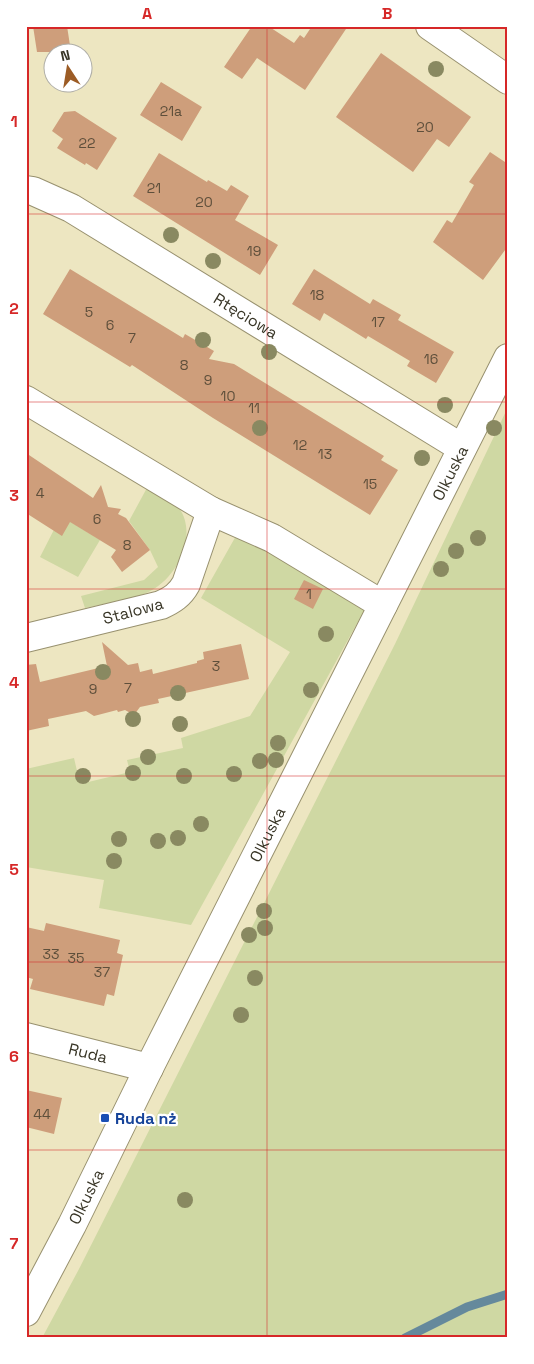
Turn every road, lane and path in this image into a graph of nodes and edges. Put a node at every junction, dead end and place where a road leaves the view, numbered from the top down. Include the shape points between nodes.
1 (430, 26) edge
2 (508, 80) edge
3 (26, 190) edge
4 (508, 358) edge
5 (26, 400) edge
6 (462, 448) junction
7 (211, 511) junction
8 (383, 605) junction
9 (26, 638) edge
10 (26, 1037) edge
11 (149, 1068) junction
12 (26, 1312) edge

1 - 2 street
3 - 6 street, Rtęciowa via 72,208
4 - 6 street, Olkuska
5 - 7 street
6 - 8 street, Olkuska
7 - 8 street via 272,538
7 - 9 street, Stalowa via 186,584 172,600
8 - 11 street, Olkuska
10 - 11 street, Ruda
11 - 12 street, Olkuska

